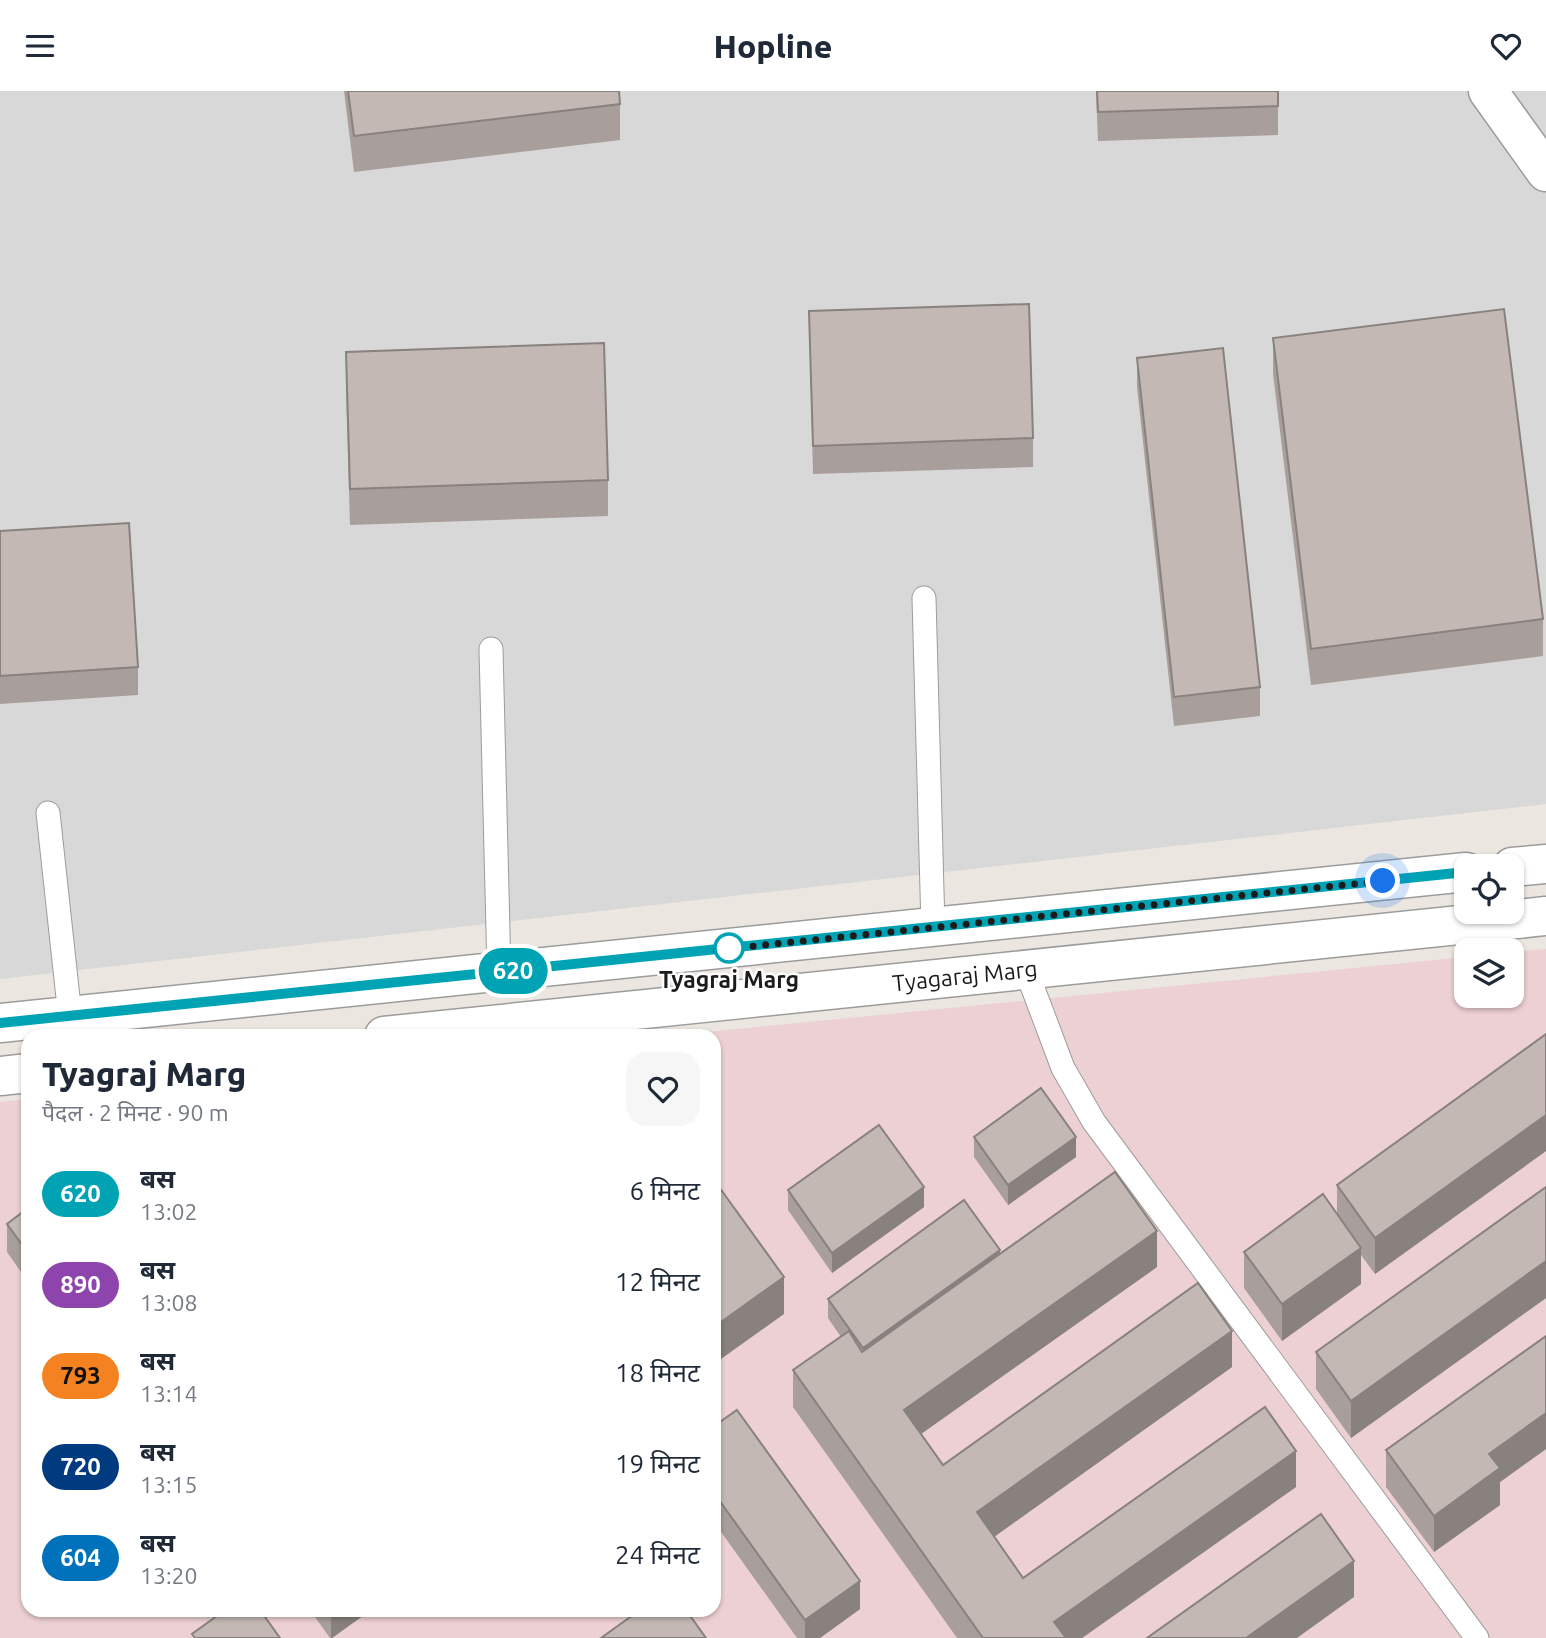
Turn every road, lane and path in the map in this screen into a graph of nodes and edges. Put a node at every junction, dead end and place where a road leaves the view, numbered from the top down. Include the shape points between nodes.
1 (1488, 91) edge
2 (1546, 172) edge
3 (924, 598) dead end
4 (491, 649) dead end
5 (48, 813) dead end
6 (1546, 864) edge
7 (1524, 866) edge
8 (1454, 873) edge
9 (1546, 916) edge
10 (933, 927) junction
11 (1026, 970) junction
12 (499, 972) junction
13 (70, 1016) junction
14 (0, 1024) edge
15 (452, 1029) edge
16 (21, 1074) edge
17 (0, 1076) edge
18 (1477, 1638) edge

1 - 2 street
3 - 10 lane
4 - 12 lane
5 - 13 lane
6 - 7 street
8 - 10 street
9 - 11 street, Tyagaraj Marg
10 - 12 street
11 - 15 street, Tyagaraj Marg
11 - 18 lane via 1063,1068 1094,1122
12 - 13 street
13 - 14 street
16 - 17 street

